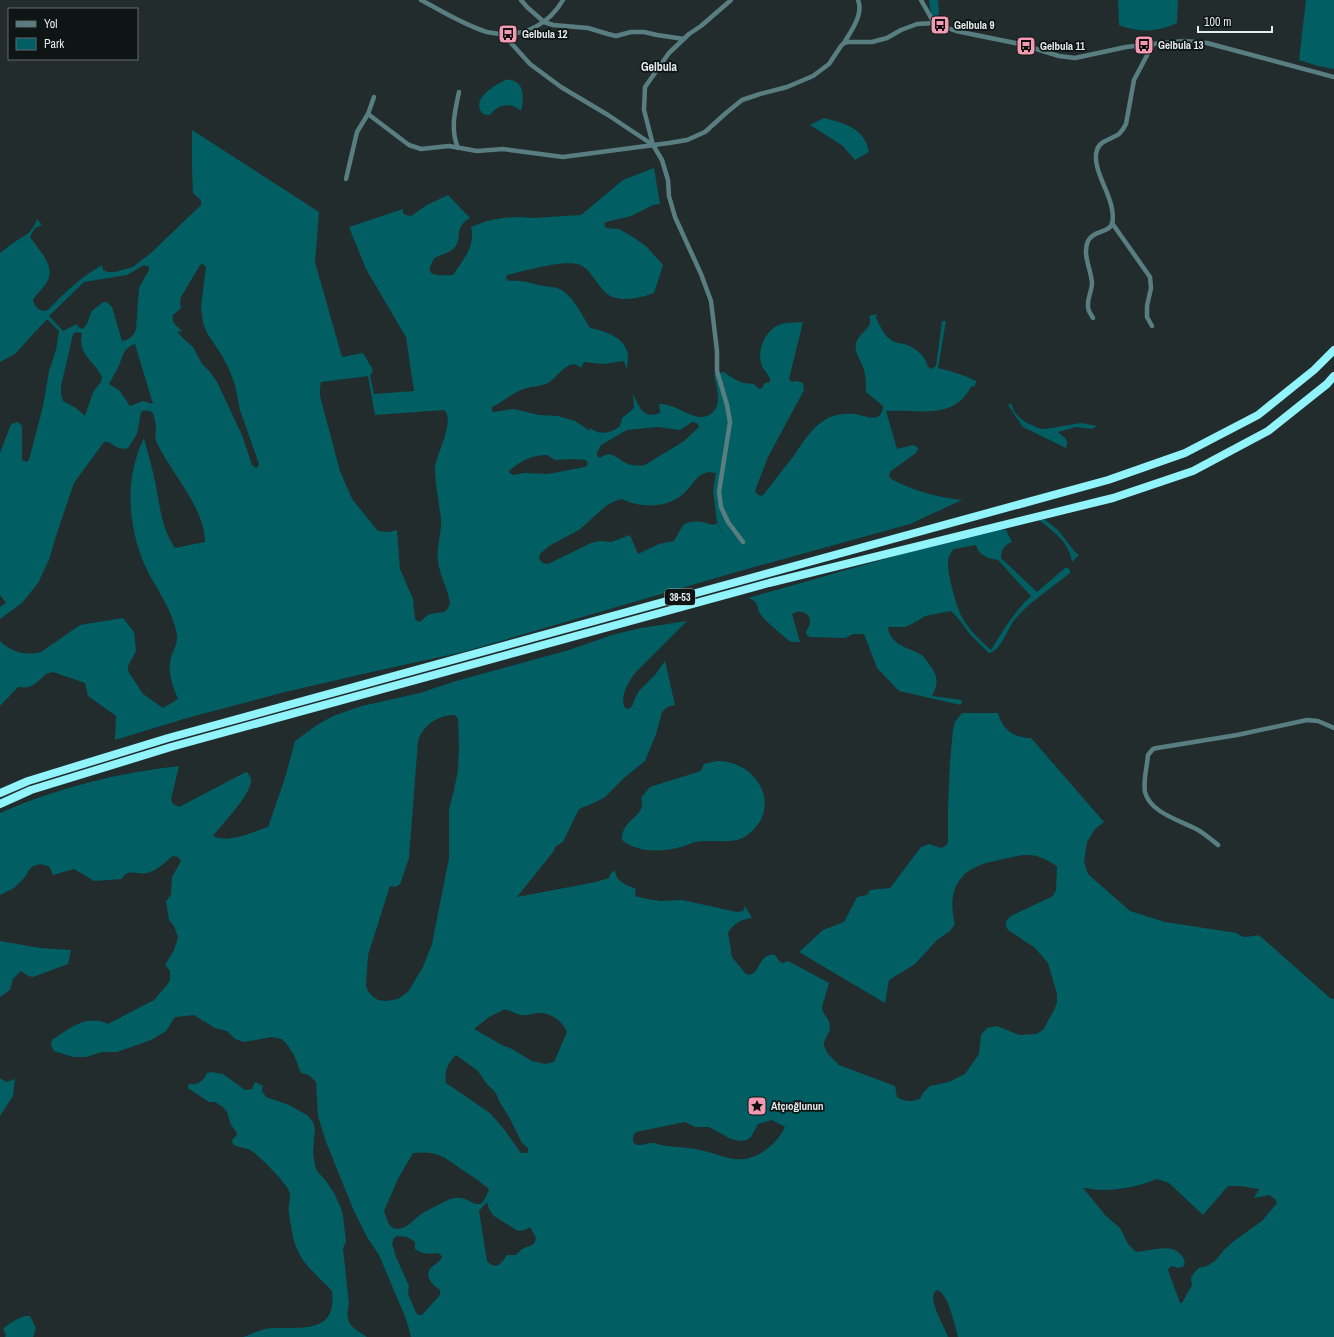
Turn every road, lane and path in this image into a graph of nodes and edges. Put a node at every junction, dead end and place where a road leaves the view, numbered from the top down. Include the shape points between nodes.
1 (421, 0) edge
2 (521, 0) edge
3 (564, 0) edge
4 (731, 0) edge
5 (858, 0) edge
6 (921, 0) edge
7 (544, 22) junction
8 (934, 23) junction
9 (503, 34) junction
10 (684, 39) junction
11 (844, 43) junction
12 (1153, 44) junction
13 (1334, 77) edge
14 (459, 92) dead end
15 (374, 97) dead end
16 (368, 114) junction
17 (653, 145) junction
18 (458, 148) junction
19 (346, 179) dead end
20 (1112, 224) junction
21 (1093, 318) dead end
22 (1152, 326) dead end
23 (1334, 350) edge
24 (1334, 376) edge
25 (743, 542) dead end
26 (1334, 728) edge
27 (0, 793) edge
28 (0, 804) edge
29 (1218, 845) dead end

1 - 9 street via 465,24 488,33
2 - 7 street
3 - 7 street
4 - 10 street
5 - 11 street via 859,14
6 - 8 street
7 - 9 street via 527,31
7 - 10 street via 588,28 616,36 644,32
8 - 11 street via 917,24 872,42
8 - 12 street via 956,31 1075,58
9 - 17 street via 530,64 561,87
10 - 17 street via 669,53 645,87 644,110
11 - 17 street via 829,64 813,76 787,87 742,100 705,132 687,140
12 - 13 street via 1184,41 1207,43
12 - 20 street via 1134,80 1126,124 1119,134 1101,144 1096,150 1097,163 1112,203
14 - 18 street via 454,117
15 - 16 street
16 - 18 street via 409,145 421,149 449,146
16 - 19 street via 357,132
17 - 18 street via 563,157 503,149 477,151
17 - 25 street via 662,160 675,217 711,301 717,371 730,422 719,492 721,507 728,522
20 - 21 street via 1108,229 1094,233 1086,246 1092,282 1088,307
20 - 22 street via 1150,277 1147,317
23 - 27 highway, 38-53 via 1314,370 1258,415 1185,453 1108,480 168,738 28,781
24 - 28 highway, 38-53 via 1268,431 1193,471 1113,498 769,583 171,748 31,790
26 - 29 street via 1318,721 1307,720 1157,748 1150,752 1145,792 1154,808 1199,830

